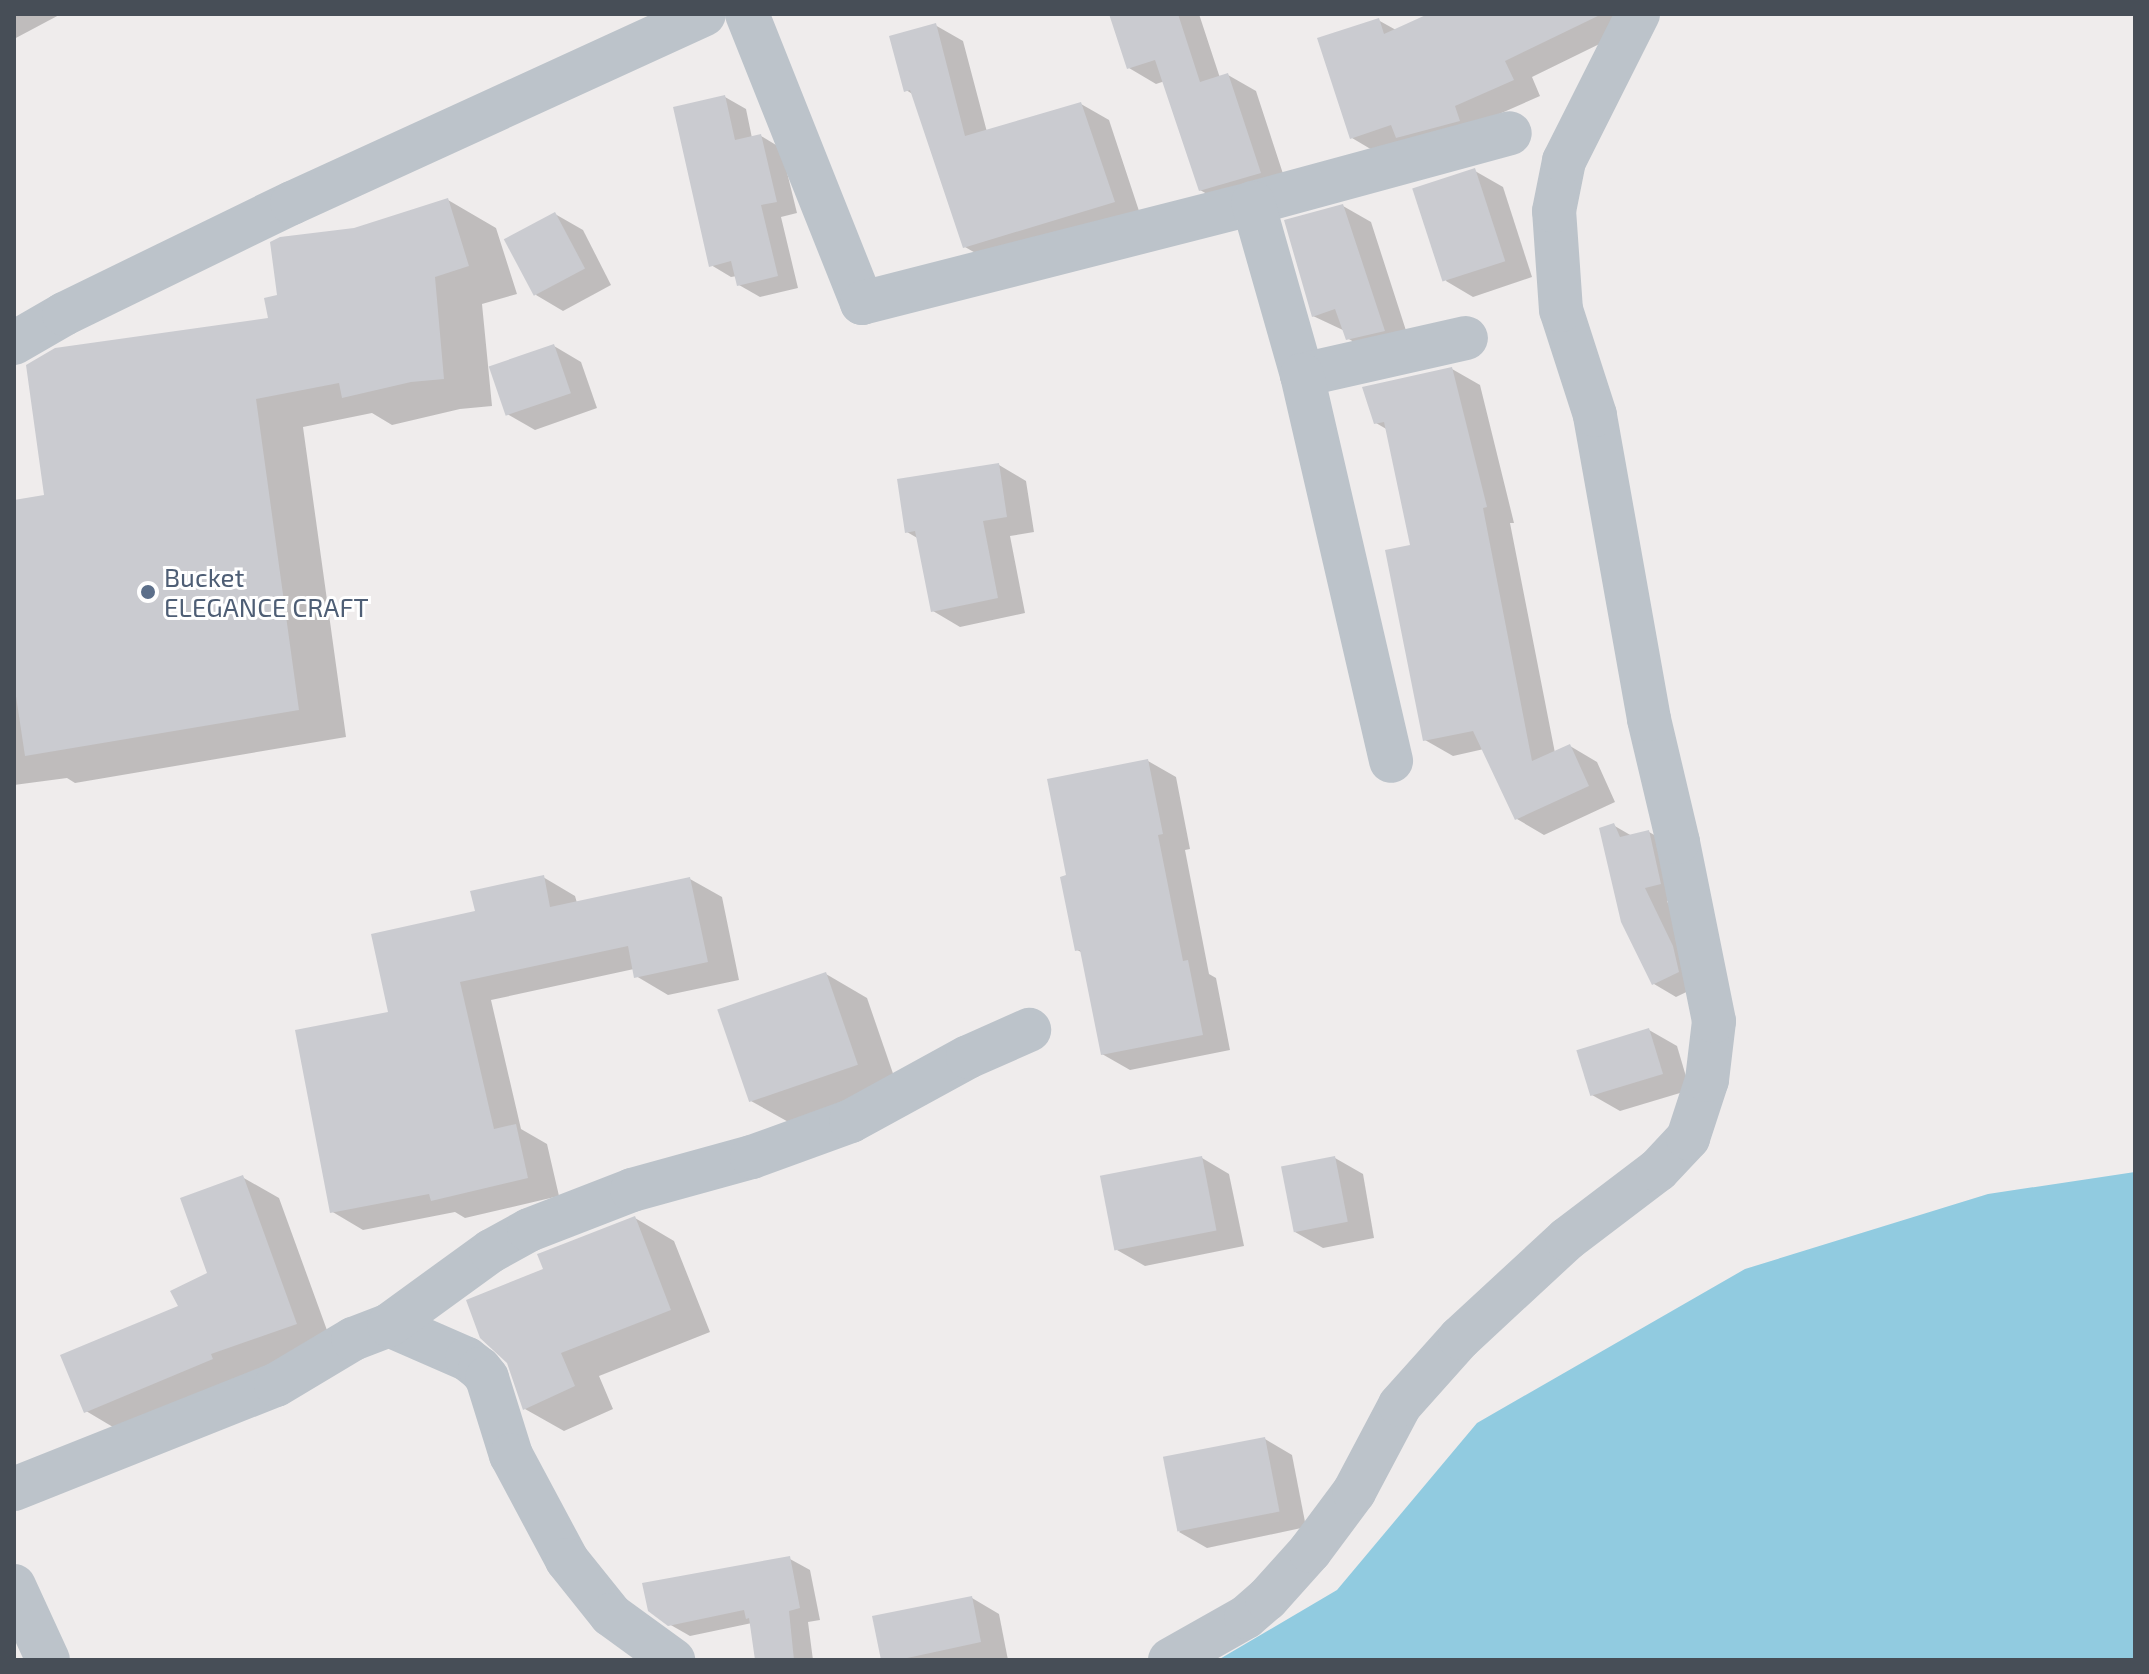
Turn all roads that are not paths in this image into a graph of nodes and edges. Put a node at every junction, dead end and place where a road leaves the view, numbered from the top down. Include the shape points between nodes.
1 (704, 14) edge
2 (747, 14) edge
3 (1638, 14) edge
4 (1510, 133) dead end
5 (1253, 203) junction
6 (1466, 338) dead end
7 (14, 343) edge
8 (1302, 375) junction
9 (1391, 761) dead end
10 (1029, 1030) dead end
11 (389, 1325) junction
12 (14, 1489) edge
13 (14, 1586) edge
14 (48, 1660) edge
15 (673, 1660) edge
16 (1170, 1660) edge

1 - 7 street via 292,203
2 - 5 street via 862,303
3 - 16 street via 1564,161 1554,211 1561,310 1595,415 1649,719 1714,1021 1707,1080 1688,1138 1658,1170 1567,1239 1460,1338 1400,1405 1354,1492 1267,1599 1246,1617
4 - 5 street
5 - 8 street
6 - 8 street
8 - 9 street
10 - 11 street via 851,1121 752,1157 632,1190 529,1230
11 - 12 street via 229,1407
11 - 15 street via 480,1369 511,1455 567,1560 611,1615
13 - 14 street

